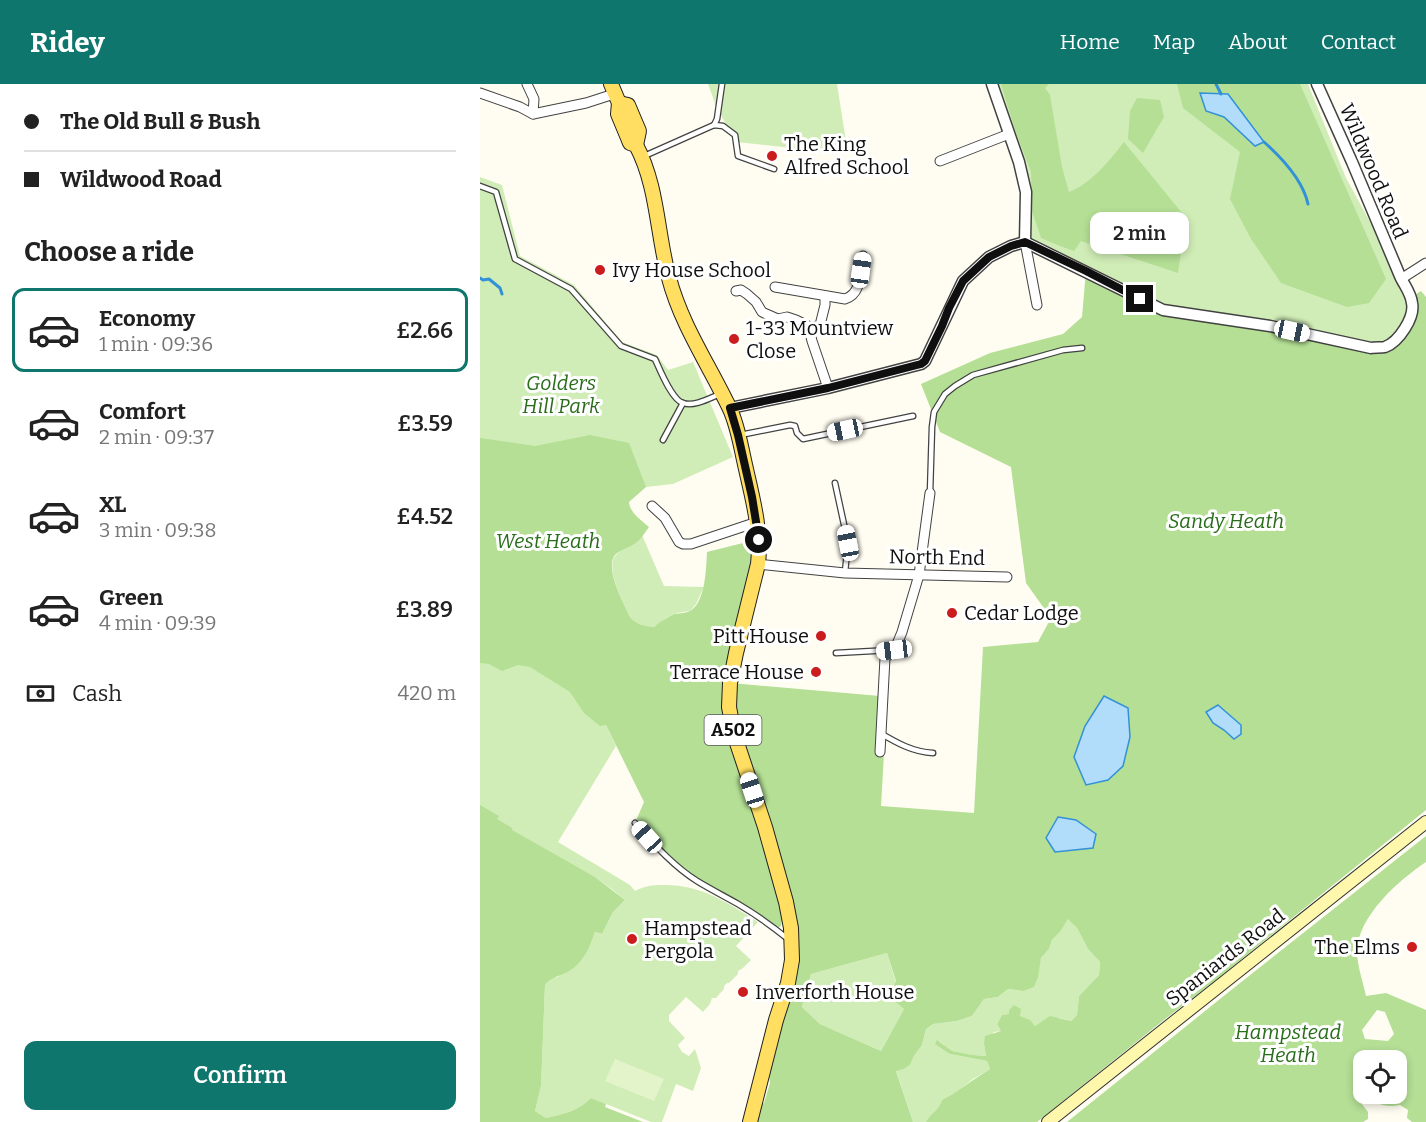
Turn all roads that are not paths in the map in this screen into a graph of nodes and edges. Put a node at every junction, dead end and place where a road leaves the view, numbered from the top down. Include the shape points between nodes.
1 (527, 84) edge
2 (722, 84) edge
3 (992, 84) edge
4 (1317, 84) edge
5 (480, 93) edge
6 (614, 94) edge
7 (533, 114) junction
8 (714, 125) junction
9 (1009, 134) junction
10 (639, 151) junction
11 (940, 162) dead end
12 (774, 169) dead end
13 (480, 186) edge
14 (1025, 242) junction
15 (863, 256) dead end
16 (1426, 263) edge
17 (1401, 279) junction
18 (775, 287) dead end
19 (736, 291) dead end
20 (825, 296) junction
21 (1037, 305) dead end
22 (812, 328) junction
23 (1082, 348) dead end
24 (828, 388) junction
25 (722, 394) junction
26 (683, 403) junction
27 (731, 412) junction
28 (914, 416) dead end
29 (738, 435) junction
30 (663, 440) dead end
31 (835, 483) dead end
32 (930, 493) joint
33 (652, 506) dead end
34 (757, 522) junction
35 (758, 564) junction
36 (845, 573) junction
37 (919, 575) junction
38 (1007, 577) dead end
39 (894, 650) junction
40 (836, 654) dead end
41 (880, 733) junction
42 (880, 752) dead end
43 (933, 753) dead end
44 (1426, 822) edge
45 (635, 823) dead end
46 (789, 941) junction
47 (750, 1122) edge
48 (1047, 1122) edge

1 - 7 street via 534,99
2 - 8 lane
3 - 9 street
4 - 17 street, Wildwood Road
5 - 7 street
6 - 7 street
6 - 10 main road, A502 via 630,143
8 - 10 lane
8 - 12 lane via 735,135 738,156
9 - 11 street
9 - 14 street via 1026,192
10 - 25 main road, A502 via 648,175 669,278
13 - 26 lane via 496,192 515,259 570,289 621,346 655,360 674,397
14 - 17 street, Wildwood Road via 1163,310 1275,327 1371,348 1385,347 1395,340 1410,319 1413,304
14 - 21 street
14 - 24 street via 989,257 963,281 921,364
15 - 20 street via 859,283 852,297
16 - 17 street
18 - 20 street
19 - 22 street via 747,294 762,312
20 - 22 street via 820,325
22 - 24 street via 812,341
23 - 32 lane via 973,375 945,394 934,412
24 - 27 street
25 - 26 lane via 693,404
25 - 27 main road, A502
26 - 30 lane
27 - 29 main road, A502
28 - 29 lane via 803,439 790,424
29 - 34 main road, A502
31 - 36 lane via 848,543
32 - 37 street
33 - 34 street via 683,544
34 - 35 main road, A502
35 - 36 street, North End
35 - 46 main road, A502 via 736,653 729,707 782,888
36 - 37 street, North End
37 - 38 street, North End
37 - 39 street
39 - 40 lane
39 - 41 street via 885,658
41 - 42 street
41 - 43 lane via 914,750
44 - 48 main road, Spaniards Road
45 - 46 lane via 689,875 765,921
46 - 47 main road, A502 via 776,1020

